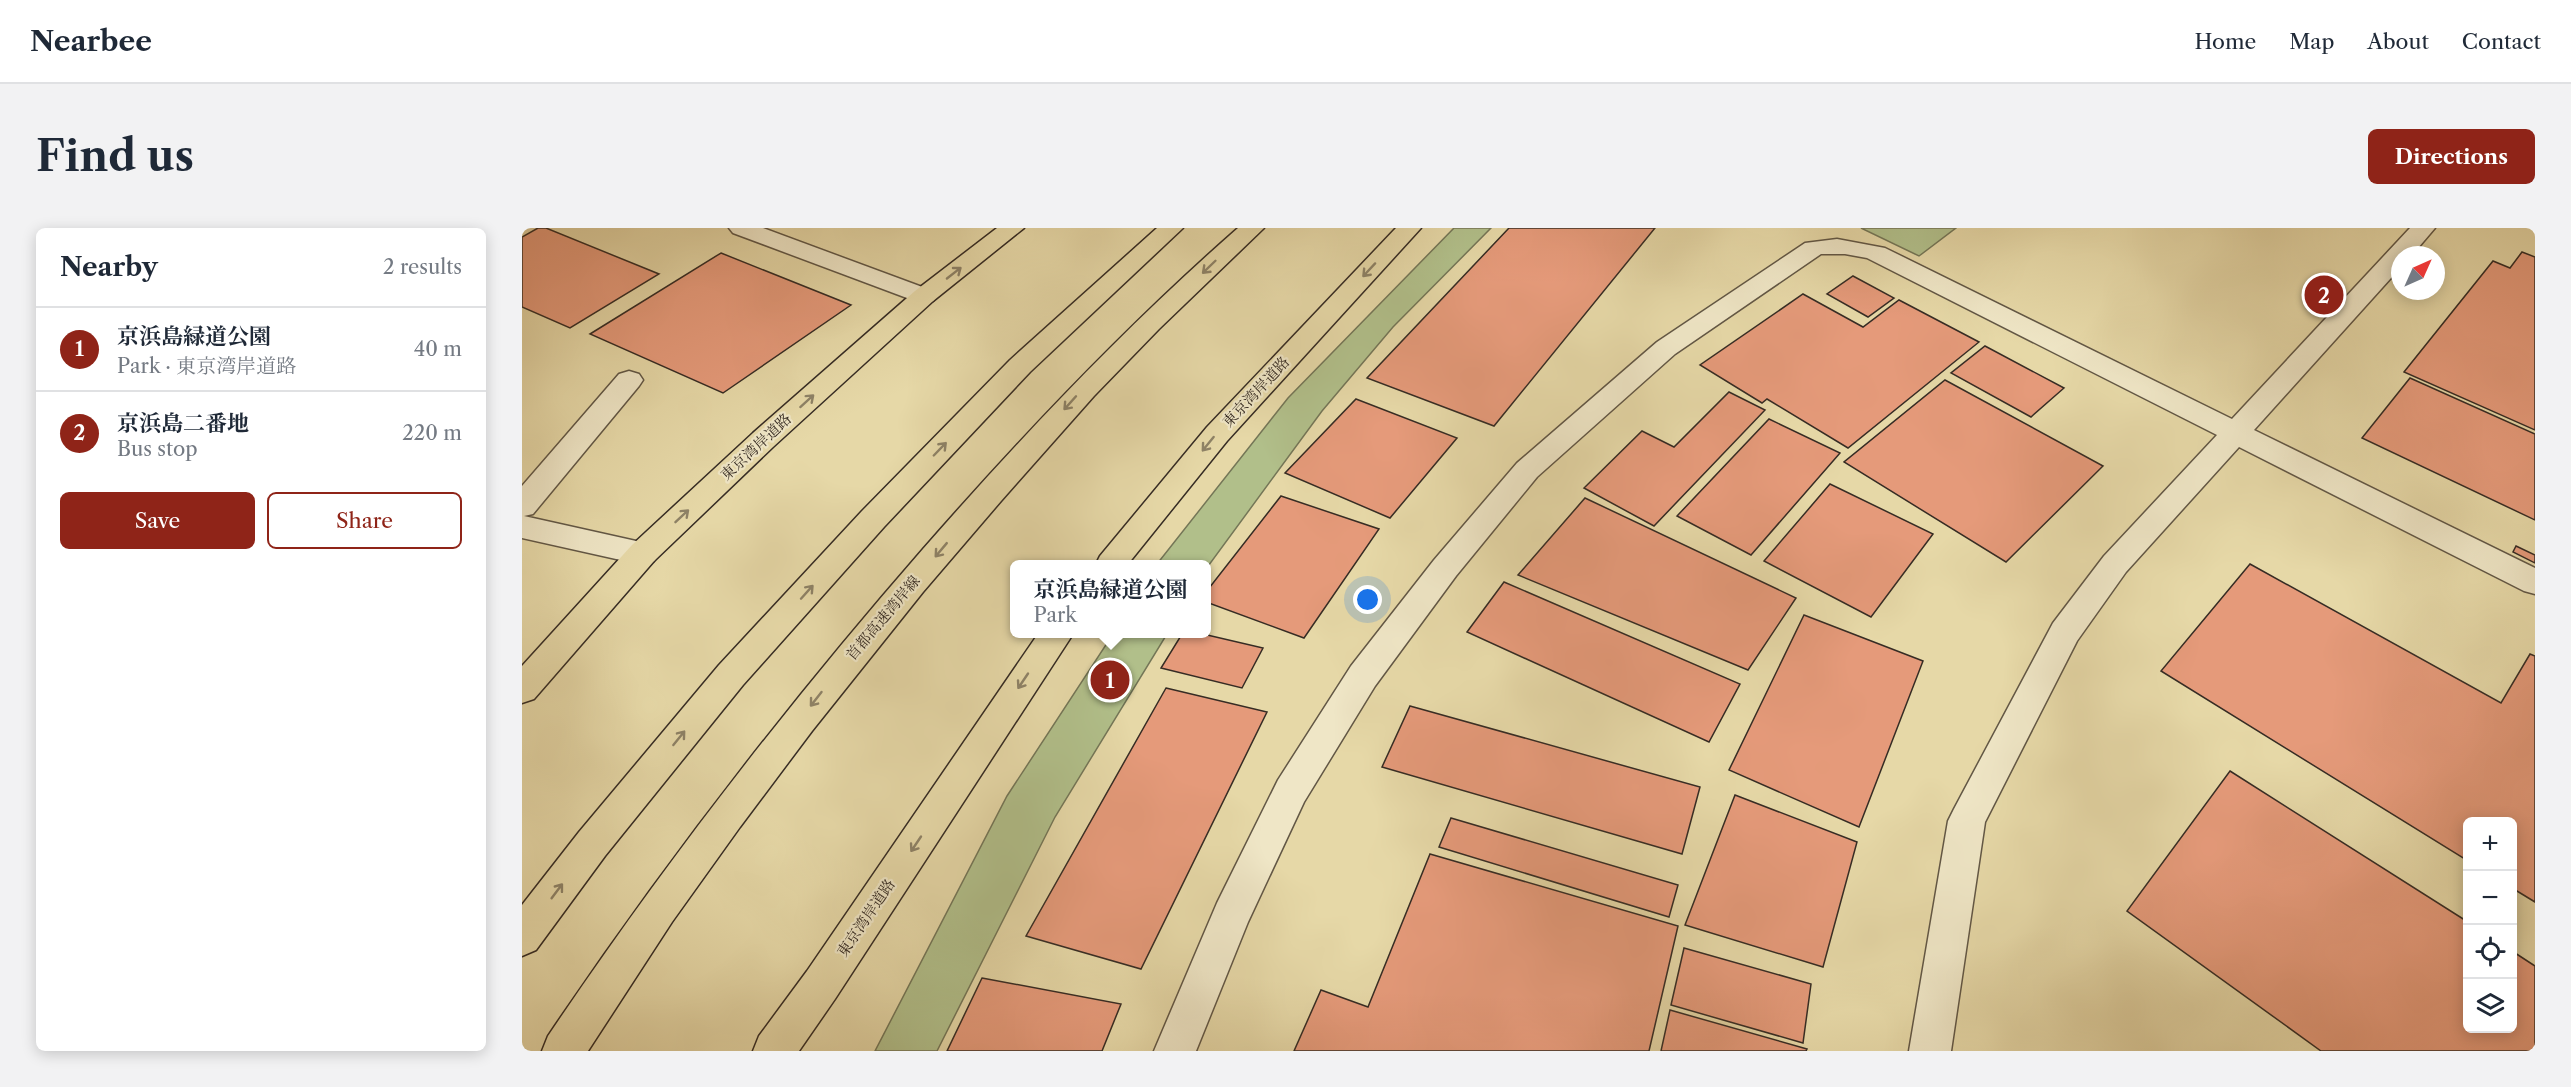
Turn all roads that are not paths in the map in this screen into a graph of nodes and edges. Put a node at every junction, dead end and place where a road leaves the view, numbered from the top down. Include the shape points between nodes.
1 (741, 228) edge
2 (1012, 228) edge
3 (1171, 228) edge
4 (1252, 228) edge
5 (1410, 228) edge
6 (2423, 228) edge
7 (924, 296) junction
8 (629, 380) dead end
9 (2234, 434) junction
10 (522, 507) edge
11 (522, 527) edge
12 (641, 555) junction
13 (1114, 560) edge
14 (2535, 582) edge
15 (1054, 638) edge
16 (522, 660) edge
17 (522, 689) edge
18 (522, 937) edge
19 (822, 985) junction
20 (563, 1051) edge
21 (774, 1051) edge
22 (792, 1051) edge
23 (1174, 1051) edge
24 (1930, 1051) edge

1 - 7 street
7 -> 2 highway, 東京湾岸道路
18 -> 3 highway via 592,844 731,675 873,519 1020,366
4 -> 20 highway, 首都高速湾岸線 via 1080,392 948,540 824,689 689,865
5 -> 13 highway, 東京湾岸道路 via 1217,434
6 - 9 street
12 -> 7 highway, 東京湾岸道路
8 - 10 street
9 - 14 street
9 - 23 street via 1876,253 1833,245 1814,248 1657,356 1527,470 1445,568 1363,676 1292,791 1231,916
9 - 24 street via 2115,564 2065,632 1967,821
11 - 12 street
12 - 16 highway via 594,585
12 - 17 highway, 東京湾岸道路
15 -> 19 highway, 東京湾岸道路
19 - 21 highway, 東京湾岸道路
19 - 22 highway

